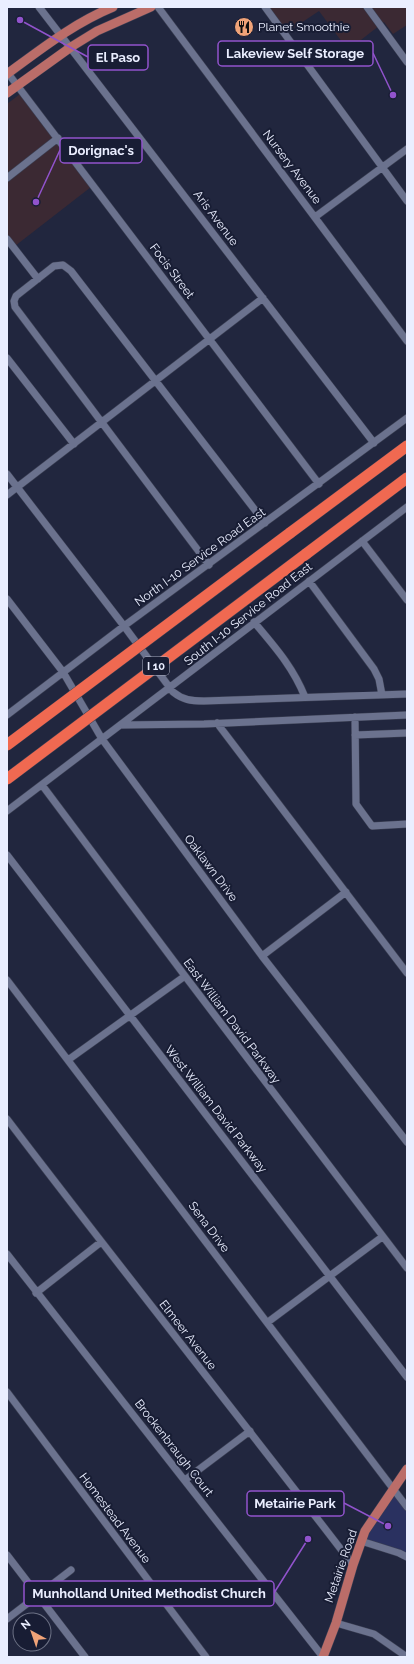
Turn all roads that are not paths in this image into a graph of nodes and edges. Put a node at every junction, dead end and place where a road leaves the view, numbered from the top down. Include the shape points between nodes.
1 (39, 7) edge
2 (113, 7) edge
3 (151, 7) edge
4 (158, 7) edge
5 (265, 7) edge
6 (367, 7) edge
7 (60, 35) junction
8 (71, 47) junction
9 (407, 62) edge
10 (7, 73) edge
11 (17, 85) junction
12 (7, 93) edge
13 (58, 138) junction
14 (407, 150) edge
15 (383, 168) junction
16 (7, 178) edge
17 (407, 201) edge
18 (315, 217) junction
19 (7, 239) edge
20 (38, 280) junction
21 (263, 298) junction
22 (210, 339) junction
23 (407, 341) edge
24 (7, 358) edge
25 (156, 382) junction
26 (407, 418) edge
27 (102, 423) junction
28 (374, 443) junction
29 (74, 444) junction
30 (407, 446) edge
31 (7, 474) edge
32 (407, 478) edge
33 (319, 484) junction
34 (17, 487) junction
35 (7, 495) edge
36 (407, 507) edge
37 (265, 524) junction
38 (362, 541) junction
39 (209, 565) junction
40 (309, 581) junction
41 (407, 598) edge
42 (7, 599) edge
43 (254, 622) junction
44 (124, 626) junction
45 (63, 672) junction
46 (170, 688) junction
47 (407, 694) edge
48 (382, 695) junction
49 (305, 697) junction
50 (7, 715) edge
51 (407, 715) edge
52 (355, 717) junction
53 (217, 723) junction
54 (121, 725) junction
55 (407, 733) edge
56 (355, 735) junction
57 (102, 740) junction
58 (7, 744) edge
59 (7, 778) edge
60 (42, 785) junction
61 (7, 811) edge
62 (407, 824) edge
63 (7, 855) edge
64 (346, 892) junction
65 (262, 956) junction
66 (407, 973) edge
67 (185, 976) junction
68 (7, 980) edge
69 (130, 1016) junction
70 (68, 1060) junction
71 (7, 1119) edge
72 (407, 1142) edge
73 (382, 1236) junction
74 (101, 1242) junction
75 (7, 1254) edge
76 (407, 1268) edge
77 (330, 1276) junction
78 (36, 1293) junction
79 (268, 1322) junction
80 (407, 1377) edge
81 (7, 1392) edge
82 (250, 1431) junction
83 (407, 1469) edge
84 (185, 1480) junction
85 (393, 1488) junction
86 (407, 1507) edge
87 (361, 1541) junction
88 (7, 1554) edge
89 (407, 1557) edge
90 (352, 1564) junction
91 (71, 1570) dead end
92 (38, 1596) junction
93 (7, 1619) edge
94 (336, 1623) junction
95 (85, 1657) edge
96 (206, 1657) edge
97 (323, 1657) edge
98 (407, 1657) edge

1 - 7 street, Aris Avenue
2 - 7 main road
3 - 8 main road
4 - 18 street, Nursery Avenue
5 - 15 street
6 - 9 street
7 - 8 street, Aris Avenue
7 - 10 main road
8 - 11 main road
8 - 21 street, Aris Avenue
10 - 11 street, Focis Street
11 - 12 main road
11 - 13 street, Focis Street
13 - 16 street
13 - 22 street, Focis Street
14 - 15 street
15 - 17 street
15 - 18 street
18 - 23 street, Nursery Avenue
19 - 20 street
20 - 25 street via 54,266 63,265 71,271
20 - 27 street via 16,296 15,306
21 - 22 street
21 - 28 street, Aris Avenue
22 - 25 street
22 - 33 street, Focis Street
24 - 29 street
25 - 27 street
25 - 37 street
26 - 28 street, North I-10 Service Road East
27 - 29 street
27 - 39 street
28 - 33 street, North I-10 Service Road East
29 - 34 street
30 - 58 highway, I 10, bridge
31 - 34 street
32 - 59 highway, I 10, bridge
33 - 37 street, North I-10 Service Road East
34 - 35 street
34 - 44 street
36 - 38 street, South I-10 Service Road East
37 - 39 street, North I-10 Service Road East
38 - 40 street, South I-10 Service Road East
38 - 41 street
39 - 44 street, North I-10 Service Road East
40 - 43 street, South I-10 Service Road East
40 - 48 street via 374,669
42 - 45 street, Oaklawn Drive
43 - 46 street, South I-10 Service Road East
43 - 49 street via 287,661 298,678
44 - 45 street, North I-10 Service Road East
44 - 46 street
45 - 50 street, North I-10 Service Road East
45 - 57 street, Oaklawn Drive
46 - 49 street via 182,699 192,701
46 - 54 street, South I-10 Service Road East
47 - 48 street
48 - 49 street
51 - 52 street
52 - 53 street
52 - 56 street
53 - 54 street
53 - 64 street
54 - 57 street, South I-10 Service Road East
55 - 56 street
56 - 62 street via 356,804 372,826
57 - 60 street, South I-10 Service Road East
57 - 65 street, Oaklawn Drive
60 - 61 street, South I-10 Service Road East
60 - 67 street, East William David Parkway
63 - 69 street, West William David Parkway
64 - 65 street
64 - 66 street
65 - 72 street, Oaklawn Drive
67 - 69 street
67 - 73 street, East William David Parkway
68 - 70 street, Sena Drive
69 - 70 street
69 - 77 street, West William David Parkway
70 - 79 street, Sena Drive
71 - 74 street, Elmeer Avenue
73 - 76 street, East William David Parkway
73 - 77 street
74 - 78 street
74 - 82 street, Elmeer Avenue
75 - 78 street, Brockenbraugh Court
77 - 79 street
77 - 80 street, West William David Parkway
78 - 84 street, Brockenbraugh Court
79 - 85 street, Sena Drive
81 - 96 street, Homestead Avenue
82 - 84 street
82 - 90 street, Elmeer Avenue
83 - 85 main road, Metairie Road
84 - 97 street, Brockenbraugh Court
85 - 86 street, Sena Drive
85 - 87 main road, Metairie Road
87 - 89 street
87 - 90 main road, Metairie Road
88 - 92 street
90 - 94 main road, Metairie Road
91 - 92 street
92 - 93 street
92 - 95 street
94 - 97 main road, Metairie Road
94 - 98 street via 374,1634

